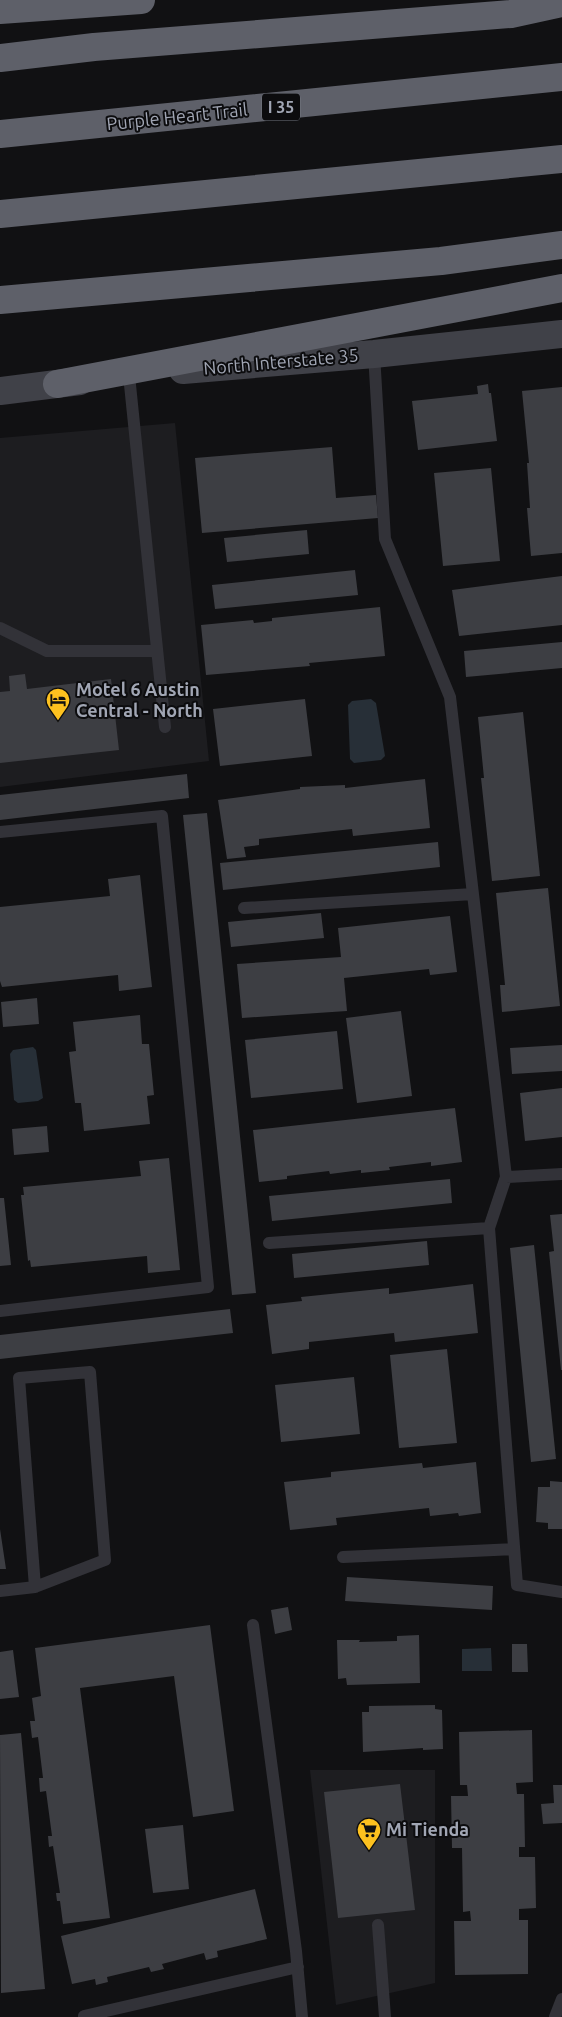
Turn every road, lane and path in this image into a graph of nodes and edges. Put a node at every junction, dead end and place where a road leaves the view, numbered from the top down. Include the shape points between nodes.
1 (141, 0) edge
2 (562, 3) edge
3 (0, 10) edge
4 (0, 58) edge
5 (562, 77) edge
6 (0, 134) edge
7 (562, 159) edge
8 (0, 214) edge
9 (562, 245) edge
10 (441, 261) junction
11 (562, 264) edge
12 (562, 288) edge
13 (0, 300) edge
14 (562, 334) edge
15 (374, 354) junction
16 (129, 375) junction
17 (57, 384) junction
18 (0, 391) edge
19 (0, 628) edge
20 (157, 651) junction
21 (165, 727) dead end
22 (0, 832) edge
23 (473, 894) junction
24 (244, 908) dead end
25 (562, 1174) edge
26 (506, 1177) junction
27 (489, 1228) junction
28 (269, 1243) dead end
29 (0, 1312) edge
30 (514, 1549) junction
31 (343, 1557) dead end
32 (35, 1587) junction
33 (0, 1591) edge
34 (562, 1592) edge
35 (253, 1625) dead end
36 (378, 1925) dead end
37 (298, 1967) junction
38 (562, 1999) edge
39 (84, 2016) edge
40 (302, 2017) edge
41 (386, 2017) edge
42 (555, 2017) edge

1 - 3 highway
2 - 4 highway via 511,14 94,47
5 - 6 highway, Purple Heart Trail / I 35
7 - 8 highway
9 - 10 highway
10 - 11 highway
10 - 13 highway
12 - 17 highway
14 - 15 main road, North Interstate 35
15 - 16 main road, North Interstate 35
15 - 23 lane via 385,539 450,698
16 - 17 main road, North Interstate 35
16 - 20 lane
17 - 18 main road, North Interstate 35
19 - 20 lane via 47,651
20 - 21 lane
22 - 29 lane via 162,816 208,1286
23 - 24 lane
23 - 26 lane
25 - 26 lane
26 - 27 lane
27 - 28 lane
27 - 30 lane
30 - 31 lane
30 - 34 lane via 517,1585
32 - 32 lane via 105,1560 90,1372 19,1378
32 - 33 lane
35 - 37 lane
36 - 41 lane
37 - 39 lane
37 - 40 lane
38 - 42 lane

